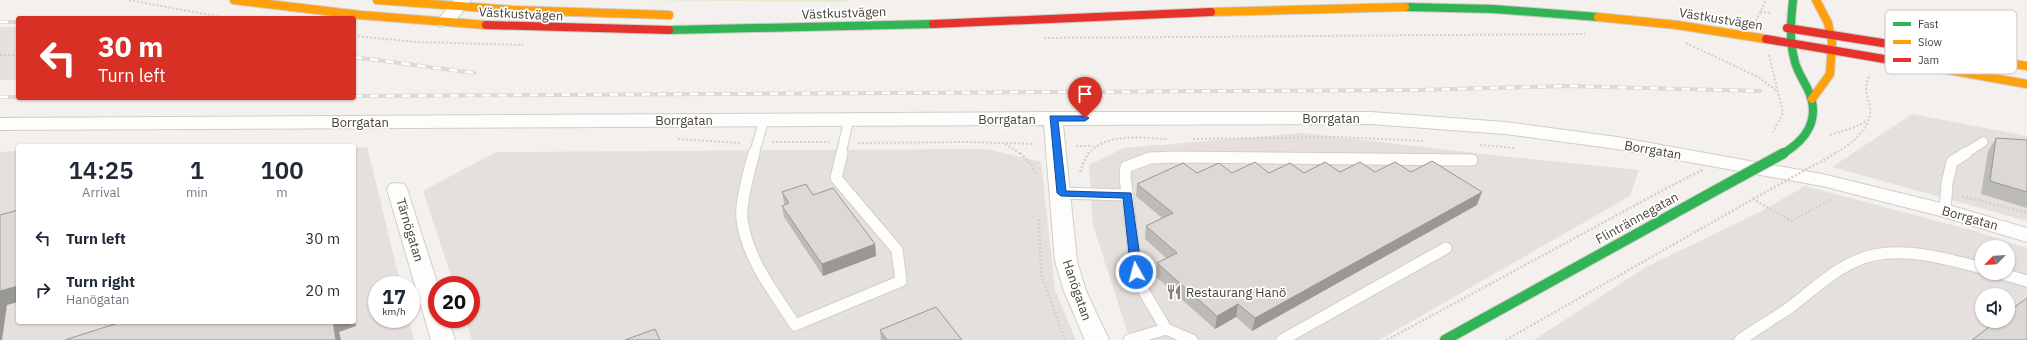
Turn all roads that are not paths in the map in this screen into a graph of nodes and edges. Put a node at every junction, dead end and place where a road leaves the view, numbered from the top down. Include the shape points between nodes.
1 (234, 0) edge
2 (377, 0) edge
3 (1793, 0) edge
4 (1816, 0) edge
5 (460, 3) edge
6 (680, 15) dead end
7 (444, 22) junction
8 (1776, 26) dead end
9 (1790, 28) junction
10 (1833, 34) junction
11 (1885, 43) edge
12 (1792, 44) junction
13 (1832, 50) junction
14 (1885, 59) edge
15 (2017, 64) edge
16 (2027, 66) edge
17 (1970, 74) edge
18 (2027, 84) edge
19 (1812, 99) junction
20 (1053, 118) junction
21 (764, 120) junction
22 (849, 120) junction
23 (0, 124) edge
24 (1983, 142) dead end
25 (1472, 160) dead end
26 (397, 189) dead end
27 (1071, 194) junction
28 (1127, 195) junction
29 (1945, 211) junction
30 (2027, 235) edge
31 (1446, 248) dead end
32 (1975, 266) edge
33 (2015, 278) edge
34 (2027, 281) edge
35 (1166, 329) junction
36 (443, 340) edge
37 (1097, 340) edge
38 (1129, 340) edge
39 (1192, 340) edge
40 (1282, 340) edge
41 (1445, 340) edge
42 (1740, 340) edge

1 - 7 main road, Västkustvägen
2 - 5 main road, Västkustvägen
3 - 9 main road, Flintrännegatan
4 - 10 main road
5 - 6 main road, Västkustvägen via 586,13
5 - 7 street
7 - 12 main road, Västkustvägen via 517,28 629,30 801,28 1407,7 1633,19 1744,34
8 - 9 main road, Västkustvägen
9 - 10 main road, Västkustvägen
9 - 12 main road, Flintrännegatan
10 - 11 main road, Västkustvägen
10 - 13 main road
12 - 13 main road, Västkustvägen
12 - 19 main road, Flintrännegatan via 1796,67
13 - 14 main road, Västkustvägen
13 - 19 main road via 1828,64 1830,74
15 - 16 main road, Västkustvägen
17 - 18 main road, Västkustvägen
19 - 41 main road, Flintrännegatan, bridge via 1813,118 1808,135 1798,145
20 - 22 street, Borrgatan
20 - 27 street, Hanögatan
20 - 29 street, Borrgatan via 1371,118 1505,128 1617,143 1822,180
21 - 22 street, Borrgatan
21 - 22 lane via 749,170 742,218 752,256 795,325 901,281 897,250 836,178
21 - 23 street, Borrgatan
24 - 29 lane via 1952,162
25 - 28 lane via 1152,157 1136,160 1126,167
26 - 36 street, Tärnögatan
27 - 28 lane
27 - 37 street, Hanögatan via 1066,261 1075,290
28 - 35 lane via 1138,278
29 - 30 street, Borrgatan
31 - 40 lane
32 - 42 lane via 1906,252 1873,255 1842,267
33 - 34 lane
35 - 38 lane
35 - 39 lane

